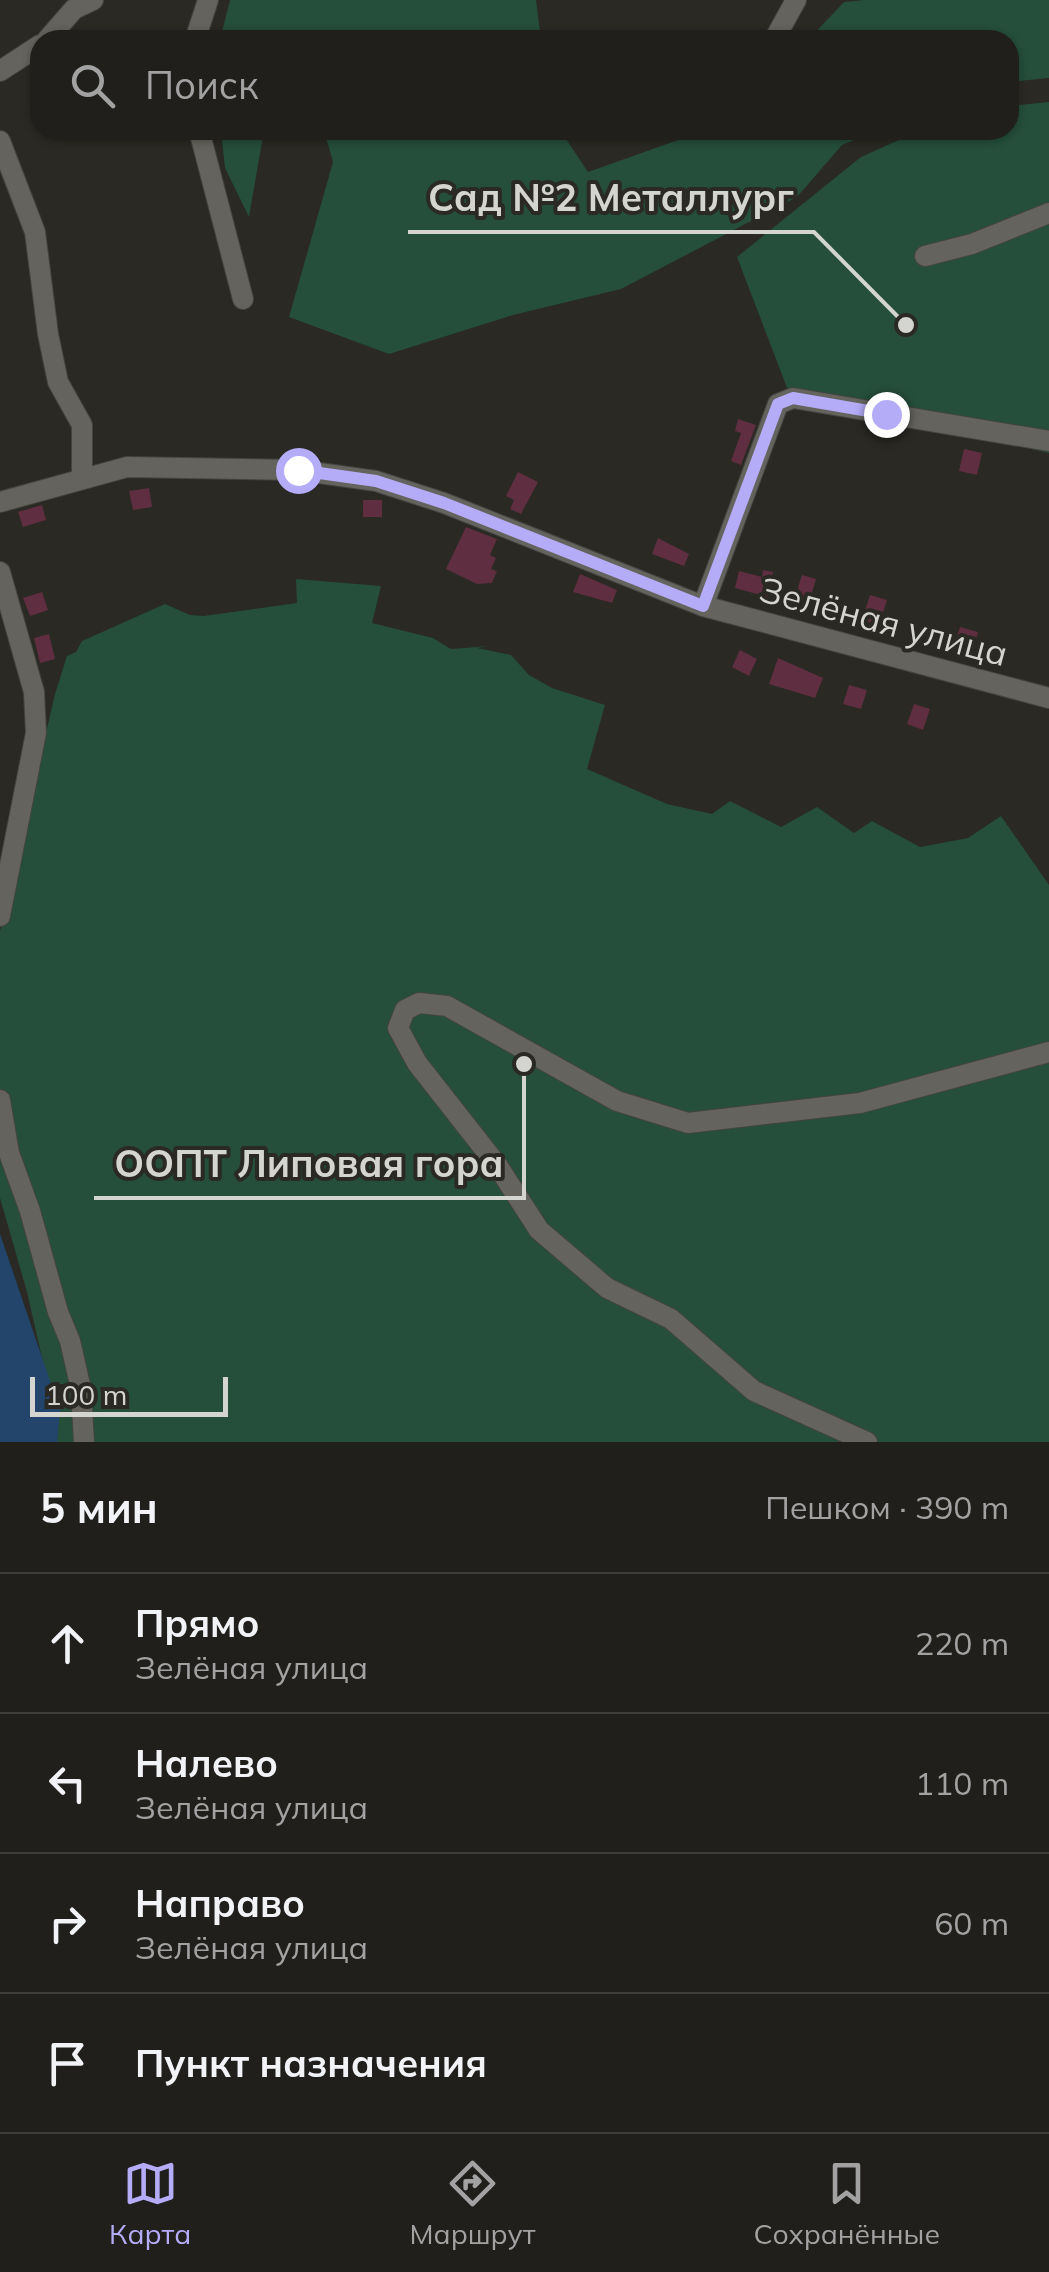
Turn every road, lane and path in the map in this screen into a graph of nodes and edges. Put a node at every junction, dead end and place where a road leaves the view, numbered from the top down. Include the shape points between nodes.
1 (208, 0) edge
2 (796, 0) edge
3 (80, 3) edge
4 (56, 30) edge
5 (198, 30) edge
6 (780, 30) edge
7 (30, 52) edge
8 (0, 71) edge
9 (202, 140) edge
10 (0, 141) edge
11 (1049, 213) edge
12 (925, 256) dead end
13 (243, 299) dead end
14 (1049, 441) edge
15 (82, 477) junction
16 (0, 502) edge
17 (0, 572) edge
18 (703, 606) junction
19 (1049, 698) edge
20 (0, 916) edge
21 (1049, 1052) edge
22 (0, 1100) edge
23 (84, 1442) edge
24 (867, 1442) edge

1 - 5 street
2 - 6 street
3 - 4 street
7 - 8 street
9 - 13 street
10 - 15 street via 34,232 58,382 82,425
11 - 12 street
14 - 18 street, Зелёная улица via 793,398 778,404
15 - 16 street, Зелёная улица
15 - 18 street, Зелёная улица via 127,466 298,470 376,481
17 - 20 street via 34,692 36,734
18 - 19 street, Зелёная улица
21 - 24 street via 860,1104 688,1123 618,1101 447,1006 405,1010 398,1028 417,1063 540,1230 607,1288 671,1319 754,1391
22 - 23 street via 9,1152 70,1341

